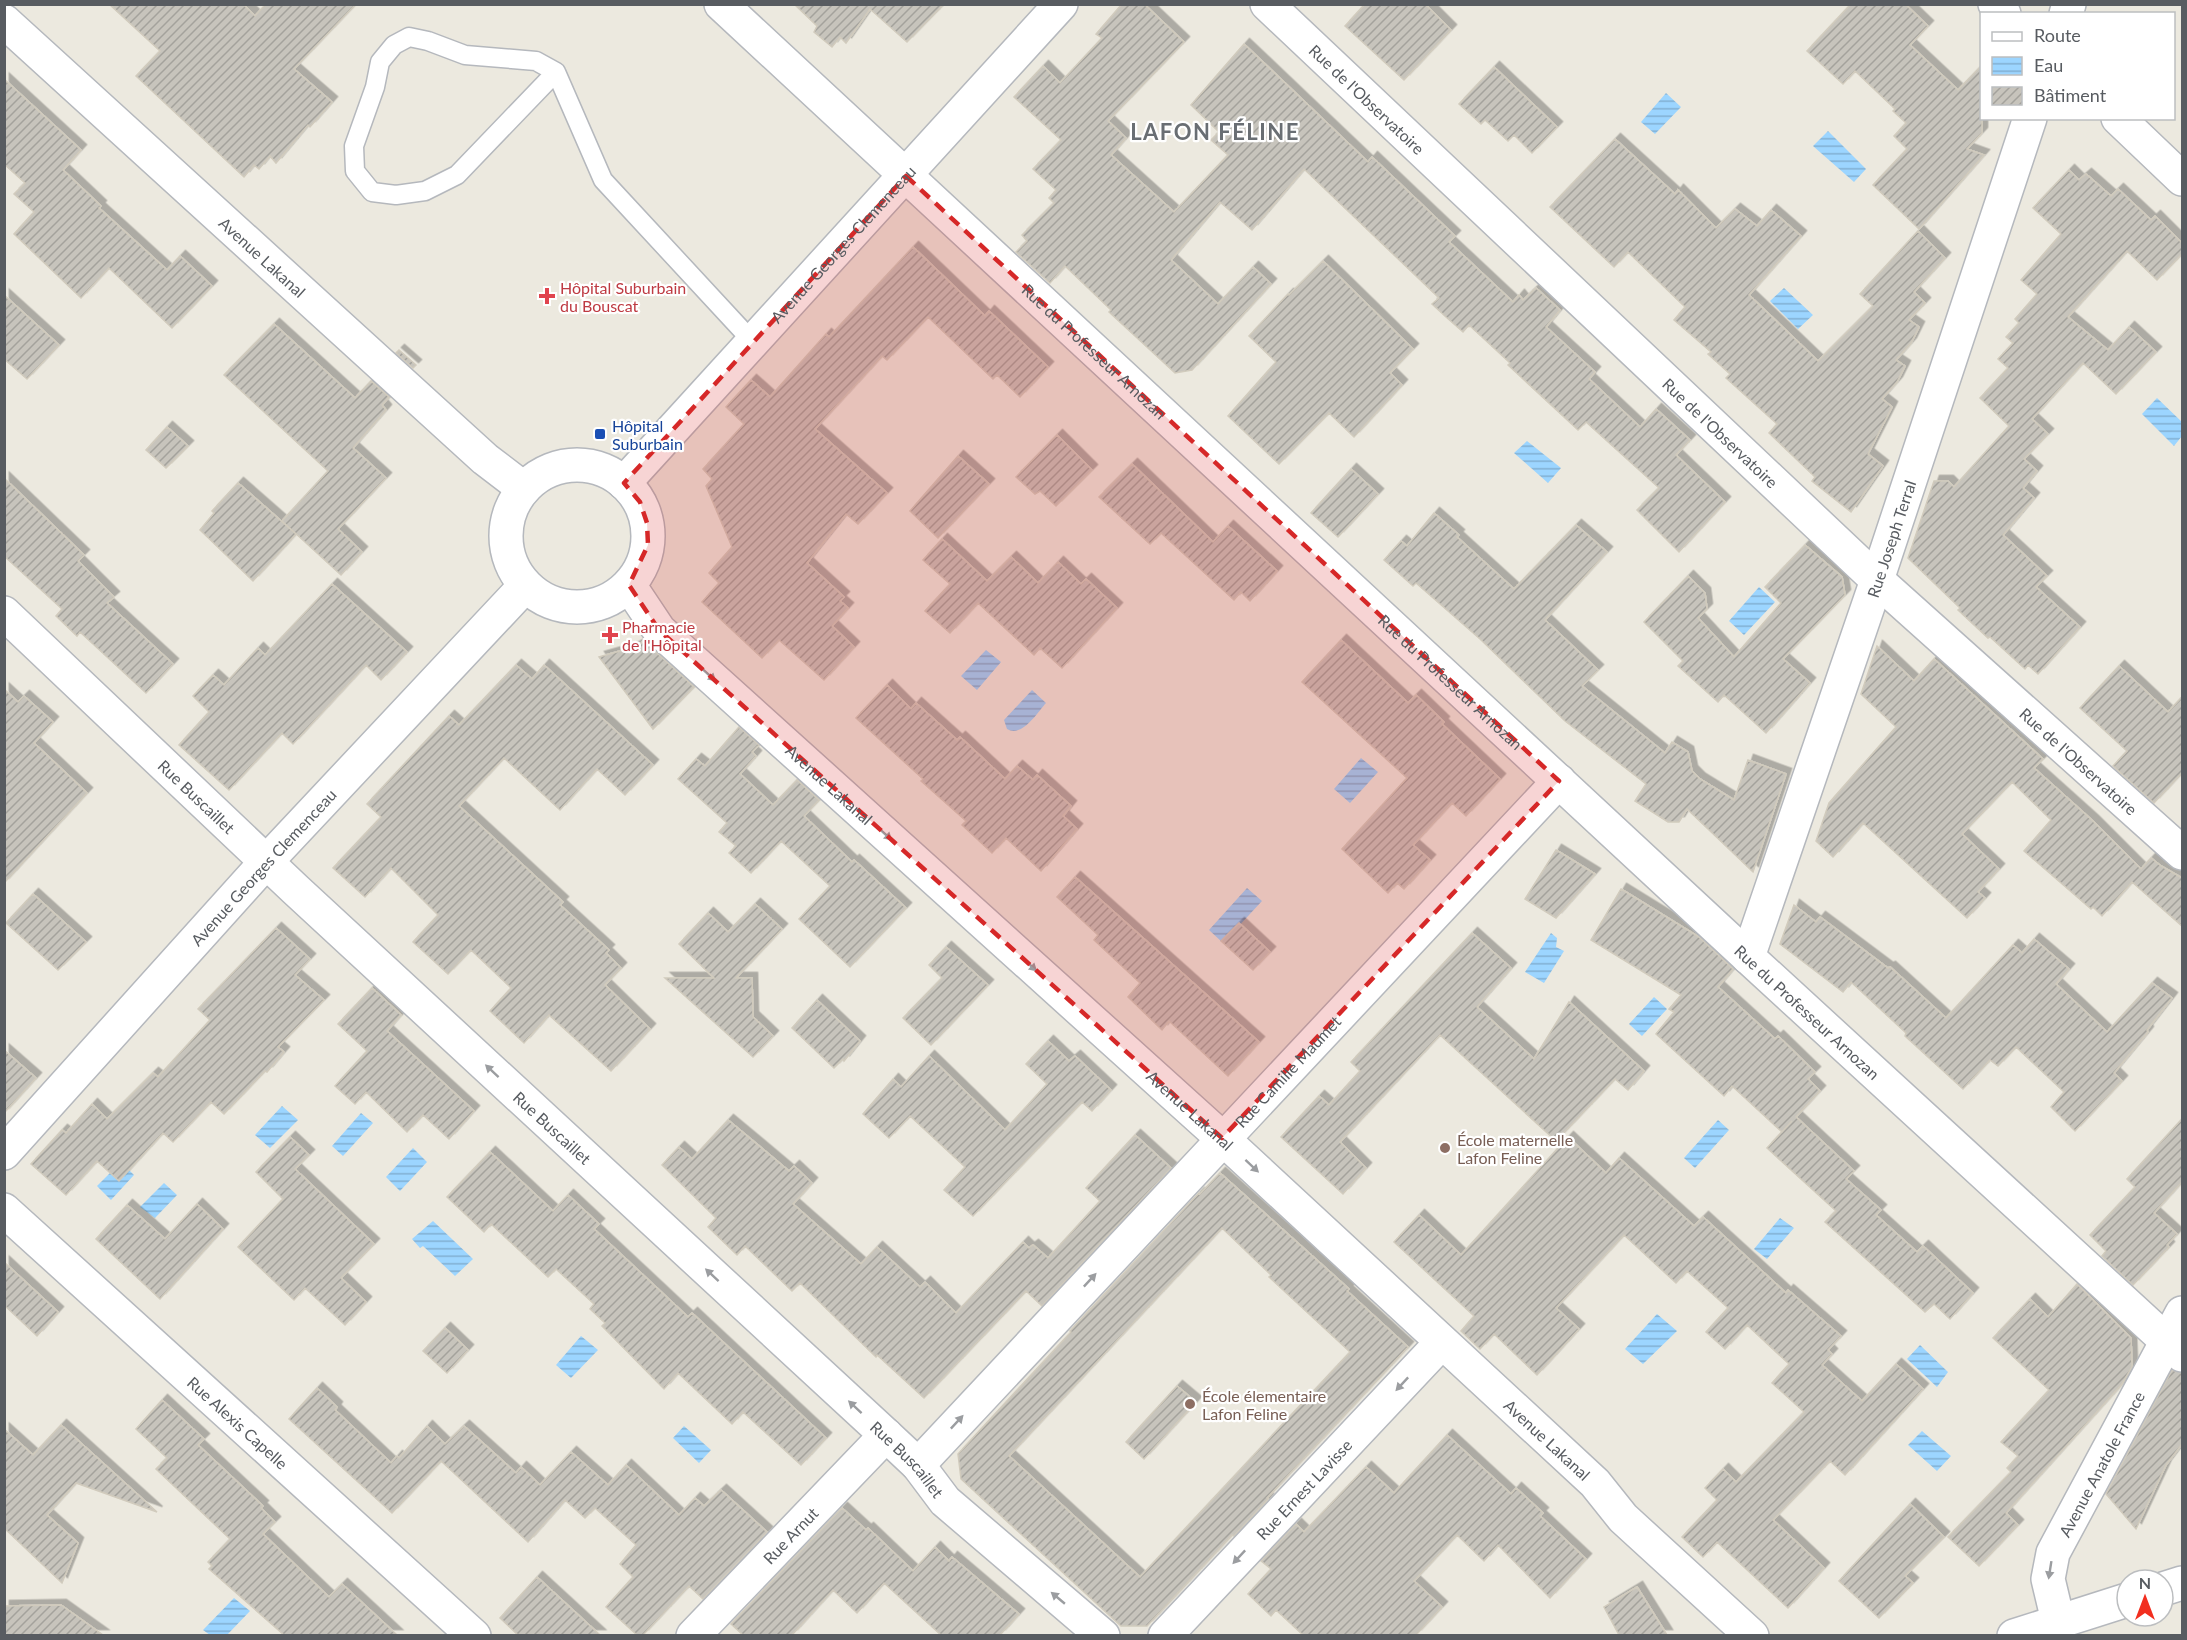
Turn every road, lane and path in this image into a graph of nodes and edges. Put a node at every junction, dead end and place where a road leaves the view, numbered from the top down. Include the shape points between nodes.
1 (721, 4) edge
2 (1061, 4) edge
3 (1267, 4) edge
4 (4, 21) edge
5 (556, 72) junction
6 (2029, 120) edge
7 (2120, 120) edge
8 (906, 176) junction
9 (2182, 179) edge
10 (753, 342) junction
11 (624, 483) junction
12 (523, 488) junction
13 (1877, 580) junction
14 (629, 585) junction
15 (525, 586) junction
16 (4, 613) edge
17 (1559, 781) junction
18 (2182, 853) edge
19 (266, 862) junction
20 (1748, 957) junction
21 (1222, 1138) junction
22 (4, 1153) edge
23 (4, 1210) edge
24 (2178, 1337) edge
25 (1442, 1342) junction
26 (885, 1435) junction
27 (918, 1465) junction
28 (2115, 1604) edge
29 (2058, 1621) junction
30 (474, 1635) edge
31 (693, 1635) edge
32 (1103, 1635) edge
33 (1165, 1635) edge
34 (1752, 1635) edge
35 (2014, 1635) edge

1 - 8 street, Rue du Professeur Arnozan
2 - 8 street, Avenue Georges Clemenceau
3 - 13 street, Rue de l'Observatoire
4 - 12 street, Avenue Lakanal via 485,459
5 - 5 lane via 536,61 465,55 409,37 394,45 380,62 354,146 355,171 372,192 396,195 425,191 457,175
5 - 10 lane via 603,180
6 - 13 street, Rue Joseph Terral
7 - 9 street
8 - 10 street, Avenue Georges Clemenceau
8 - 17 street, Rue du Professeur Arnozan
10 - 11 street, Avenue Georges Clemenceau
11 - 12 street via 592,466 574,464 555,468
11 - 14 street via 639,502 647,523 648,545 642,567
12 - 15 street via 509,511 505,537 510,563
13 - 18 street, Rue de l'Observatoire
13 - 20 street, Rue Joseph Terral
14 - 15 street via 596,605 577,608 558,606
14 -> 21 street, Avenue Lakanal via 659,630
15 - 19 street, Avenue Georges Clemenceau
16 - 19 street, Rue Buscaillet
17 - 20 street, Rue du Professeur Arnozan
17 - 21 street, Rue Camille Maumet
19 - 22 street, Avenue Georges Clemenceau
26 -> 19 street, Rue Buscaillet
20 - 24 street, Rue du Professeur Arnozan
21 -> 25 street, Avenue Lakanal
27 -> 21 street, Rue Camille Maumet
23 - 30 street, Rue Alexis Capelle
24 -> 29 street, Avenue Anatole France via 2053,1553 2048,1579
25 -> 33 street, Rue Ernest Lavisse
25 - 34 street, Avenue Lakanal via 1595,1483 1623,1518
26 - 27 street, Rue Buscaillet
26 - 31 street, Rue Arnut
32 -> 27 street, Rue Buscaillet via 945,1501
28 - 29 street
29 - 35 street

